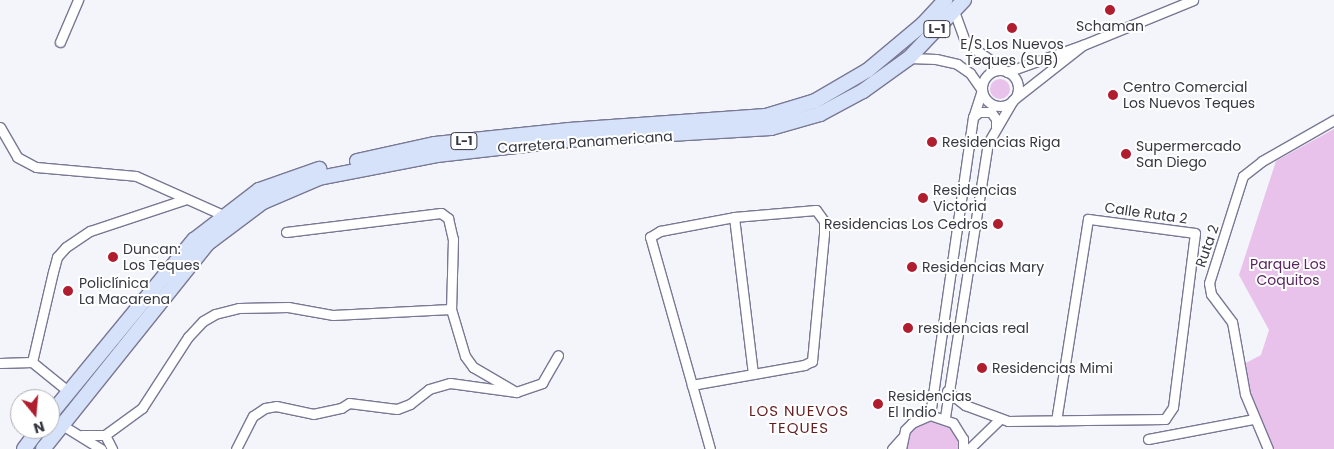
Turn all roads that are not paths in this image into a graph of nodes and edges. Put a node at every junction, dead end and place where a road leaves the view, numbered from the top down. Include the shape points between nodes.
1 (78, 0) edge
2 (945, 0) edge
3 (964, 0) edge
4 (1192, 0) edge
5 (954, 11) junction
6 (60, 42) dead end
7 (1083, 45) junction
8 (909, 58) junction
9 (1007, 72) junction
10 (982, 90) junction
11 (1013, 100) junction
12 (973, 117) junction
13 (1334, 120) edge
14 (0, 127) edge
15 (996, 127) junction
16 (186, 199) junction
17 (223, 215) junction
18 (734, 217) junction
19 (286, 232) dead end
20 (450, 309) junction
21 (558, 355) dead end
22 (32, 362) junction
23 (0, 363) edge
24 (753, 373) junction
25 (692, 385) junction
26 (947, 391) junction
27 (68, 392) junction
28 (516, 392) junction
29 (60, 402) edge
30 (930, 415) junction
31 (945, 417) junction
32 (1254, 419) junction
33 (1004, 420) junction
34 (1056, 420) junction
35 (62, 425) junction
36 (82, 435) junction
37 (105, 435) junction
38 (902, 438) junction
39 (1148, 439) dead end
40 (43, 449) edge
41 (102, 449) edge
42 (112, 449) edge
43 (236, 449) edge
44 (710, 449) edge
45 (892, 449) edge
46 (901, 449) edge
47 (963, 449) edge
48 (969, 449) edge
49 (1268, 449) edge

1 - 6 street
2 - 17 main road, Carretera Panamericana / L-1 via 923,24 868,70 815,101 766,116 568,130 435,144 316,170 259,190
3 - 5 main road, Carretera Panamericana / L-1
4 - 7 street
5 - 8 main road, Carretera Panamericana / L-1
5 - 9 street via 965,42
7 - 9 street
7 - 11 street
8 - 10 street via 957,64 970,72
8 - 35 main road, Carretera Panamericana / L-1 via 863,90 820,114 771,128 569,140 437,155 319,178 263,202 207,244
9 - 10 street via 989,74
9 - 11 street via 1017,84
10 - 11 street via 993,104 1004,106
10 - 12 street
11 - 15 street
12 - 15 street via 978,112 991,112 996,119
12 - 30 street
13 - 32 street, Ruta 2 via 1277,152 1243,176 1209,283 1210,294 1232,322 1245,394
14 - 16 street via 17,157 36,166 136,176
15 - 26 street via 985,155
16 - 17 street
16 - 22 street via 90,231 66,247 55,264
17 - 27 main road, Carretera Panamericana / L-1 via 194,240
18 - 24 street
18 - 24 street via 816,210 824,221 812,361
18 - 25 street via 660,231 650,238
19 - 20 street via 441,213 448,218 453,239
20 - 28 street via 465,356 473,368
20 - 37 street via 333,315 274,307 239,308 214,314 188,337 142,408
21 - 28 street via 542,383
22 - 23 street
22 - 27 street
24 - 25 street
25 - 44 street
26 - 31 street
26 - 33 street via 965,405
27 - 29 main road, Carretera Panamericana / L-1
28 - 43 street via 450,383 428,389 397,410 349,404 313,414 276,406 265,408 253,416
30 - 31 street
30 - 38 street via 912,422
31 - 47 street via 959,430
32 - 39 street
32 - 49 street, Ruta 2
33 - 34 street, Calle Ruta 2
33 - 48 street
34 - 34 street, Calle Ruta 2 via 1165,418 1170,414 1194,233 1088,219
35 - 36 street
35 - 40 main road, Carretera Panamericana / L-1
36 - 37 street
36 - 41 street
37 - 42 street
38 - 45 street
38 - 46 street

